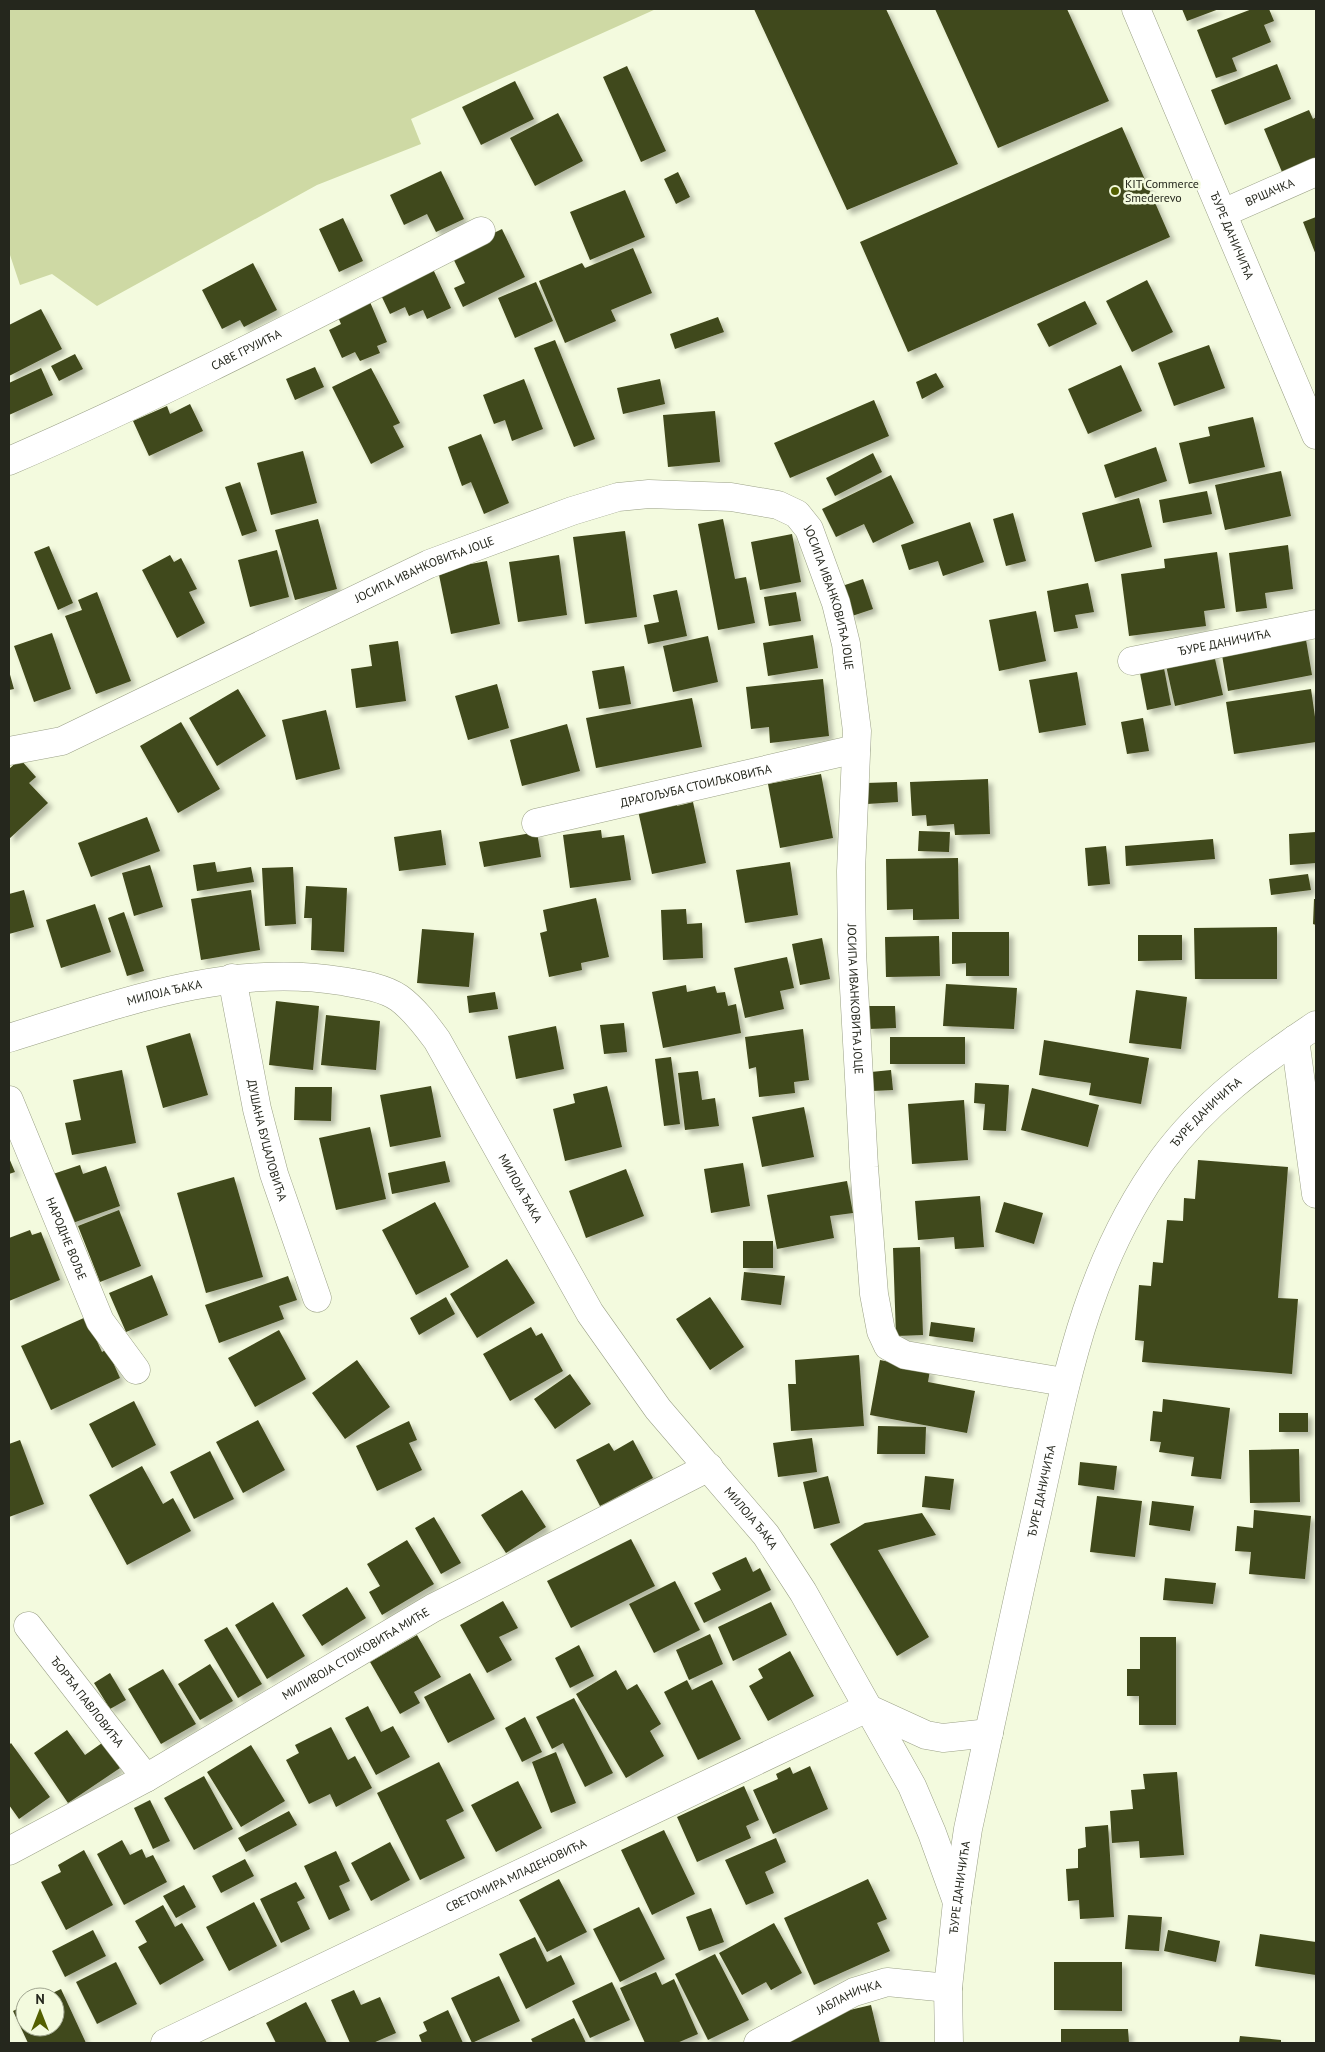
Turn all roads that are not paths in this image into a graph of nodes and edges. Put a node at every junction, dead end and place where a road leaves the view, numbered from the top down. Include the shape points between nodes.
1 (1136, 9) edge
2 (1316, 172) edge
3 (1223, 213) junction
4 (481, 231) dead end
5 (1316, 435) edge
6 (9, 461) edge
7 (1316, 624) edge
8 (1132, 661) dead end
9 (856, 749) junction
10 (9, 751) edge
11 (536, 823) dead end
12 (232, 978) junction
13 (1306, 1032) edge
14 (9, 1038) edge
15 (9, 1100) edge
16 (1316, 1194) edge
17 (317, 1298) dead end
18 (136, 1370) dead end
19 (1064, 1382) junction
20 (709, 1467) junction
21 (28, 1626) dead end
22 (867, 1708) junction
23 (989, 1733) junction
24 (146, 1778) junction
25 (9, 1851) edge
26 (957, 1902) junction
27 (948, 1988) junction
28 (165, 2043) edge
29 (758, 2043) edge
30 (948, 2043) edge

1 - 3 street, ЂУРЕ ДАНИЧИЋА
2 - 3 street, ВРШАЧКА
3 - 5 street, ЂУРЕ ДАНИЧИЋА
4 - 6 street, САВЕ ГРУЈИЋА via 266,340
7 - 8 street, ЂУРЕ ДАНИЧИЋА
9 - 10 street, ЈОСИПА ИВАНКОВИЋА ЈОЦЕ via 846,644 836,603 809,529 797,514 778,504 731,497 649,494 618,497 572,511 429,564 62,741
9 - 11 street, ДРАГОЉУБА СТОИЉКОВИЋА
9 - 19 street, ЈОСИПА ИВАНКОВИЋА ЈОЦЕ via 851,871 852,952 864,1167 874,1294 881,1331 888,1346 904,1355
12 - 14 street, МИЛОЈА ЂАКА via 101,1010
12 - 17 street, ДУШАНА БУЦАЛОВИЋА via 257,1109 274,1174
12 - 20 street, МИЛОЈА ЂАКА via 302,976 352,982 398,998 420,1018 442,1048 590,1313 658,1409
13 - 16 street
13 - 19 street, ЂУРЕ ДАНИЧИЋА via 1259,1063 1229,1089 1192,1124 1163,1160 1103,1264
15 - 18 street, НАРОДНЕ ВОЉЕ via 100,1321
19 - 23 street, ЂУРЕ ДАНИЧИЋА
20 - 22 street, МИЛОЈА ЂАКА via 771,1543 803,1592
20 - 24 street, МИЛИВОЈА СТОЈКОВИЋА МИЋЕ via 433,1608
21 - 24 street, ЂОРЂА ПАВЛОВИЋА
22 - 23 street via 926,1734 943,1738
22 - 26 street, МИЛОЈА ЂАКА via 912,1786
22 - 28 street, СВЕТОМИРА МЛАДЕНОВИЋА
23 - 26 street, ЂУРЕ ДАНИЧИЋА via 968,1829
24 - 25 street, МИЛИВОЈА СТОЈКОВИЋА МИЋЕ
26 - 27 street, ЂУРЕ ДАНИЧИЋА
27 - 29 street, ЈАБЛАНИЧКА via 887,1982 854,1992
27 - 30 street, ЂУРЕ ДАНИЧИЋА

